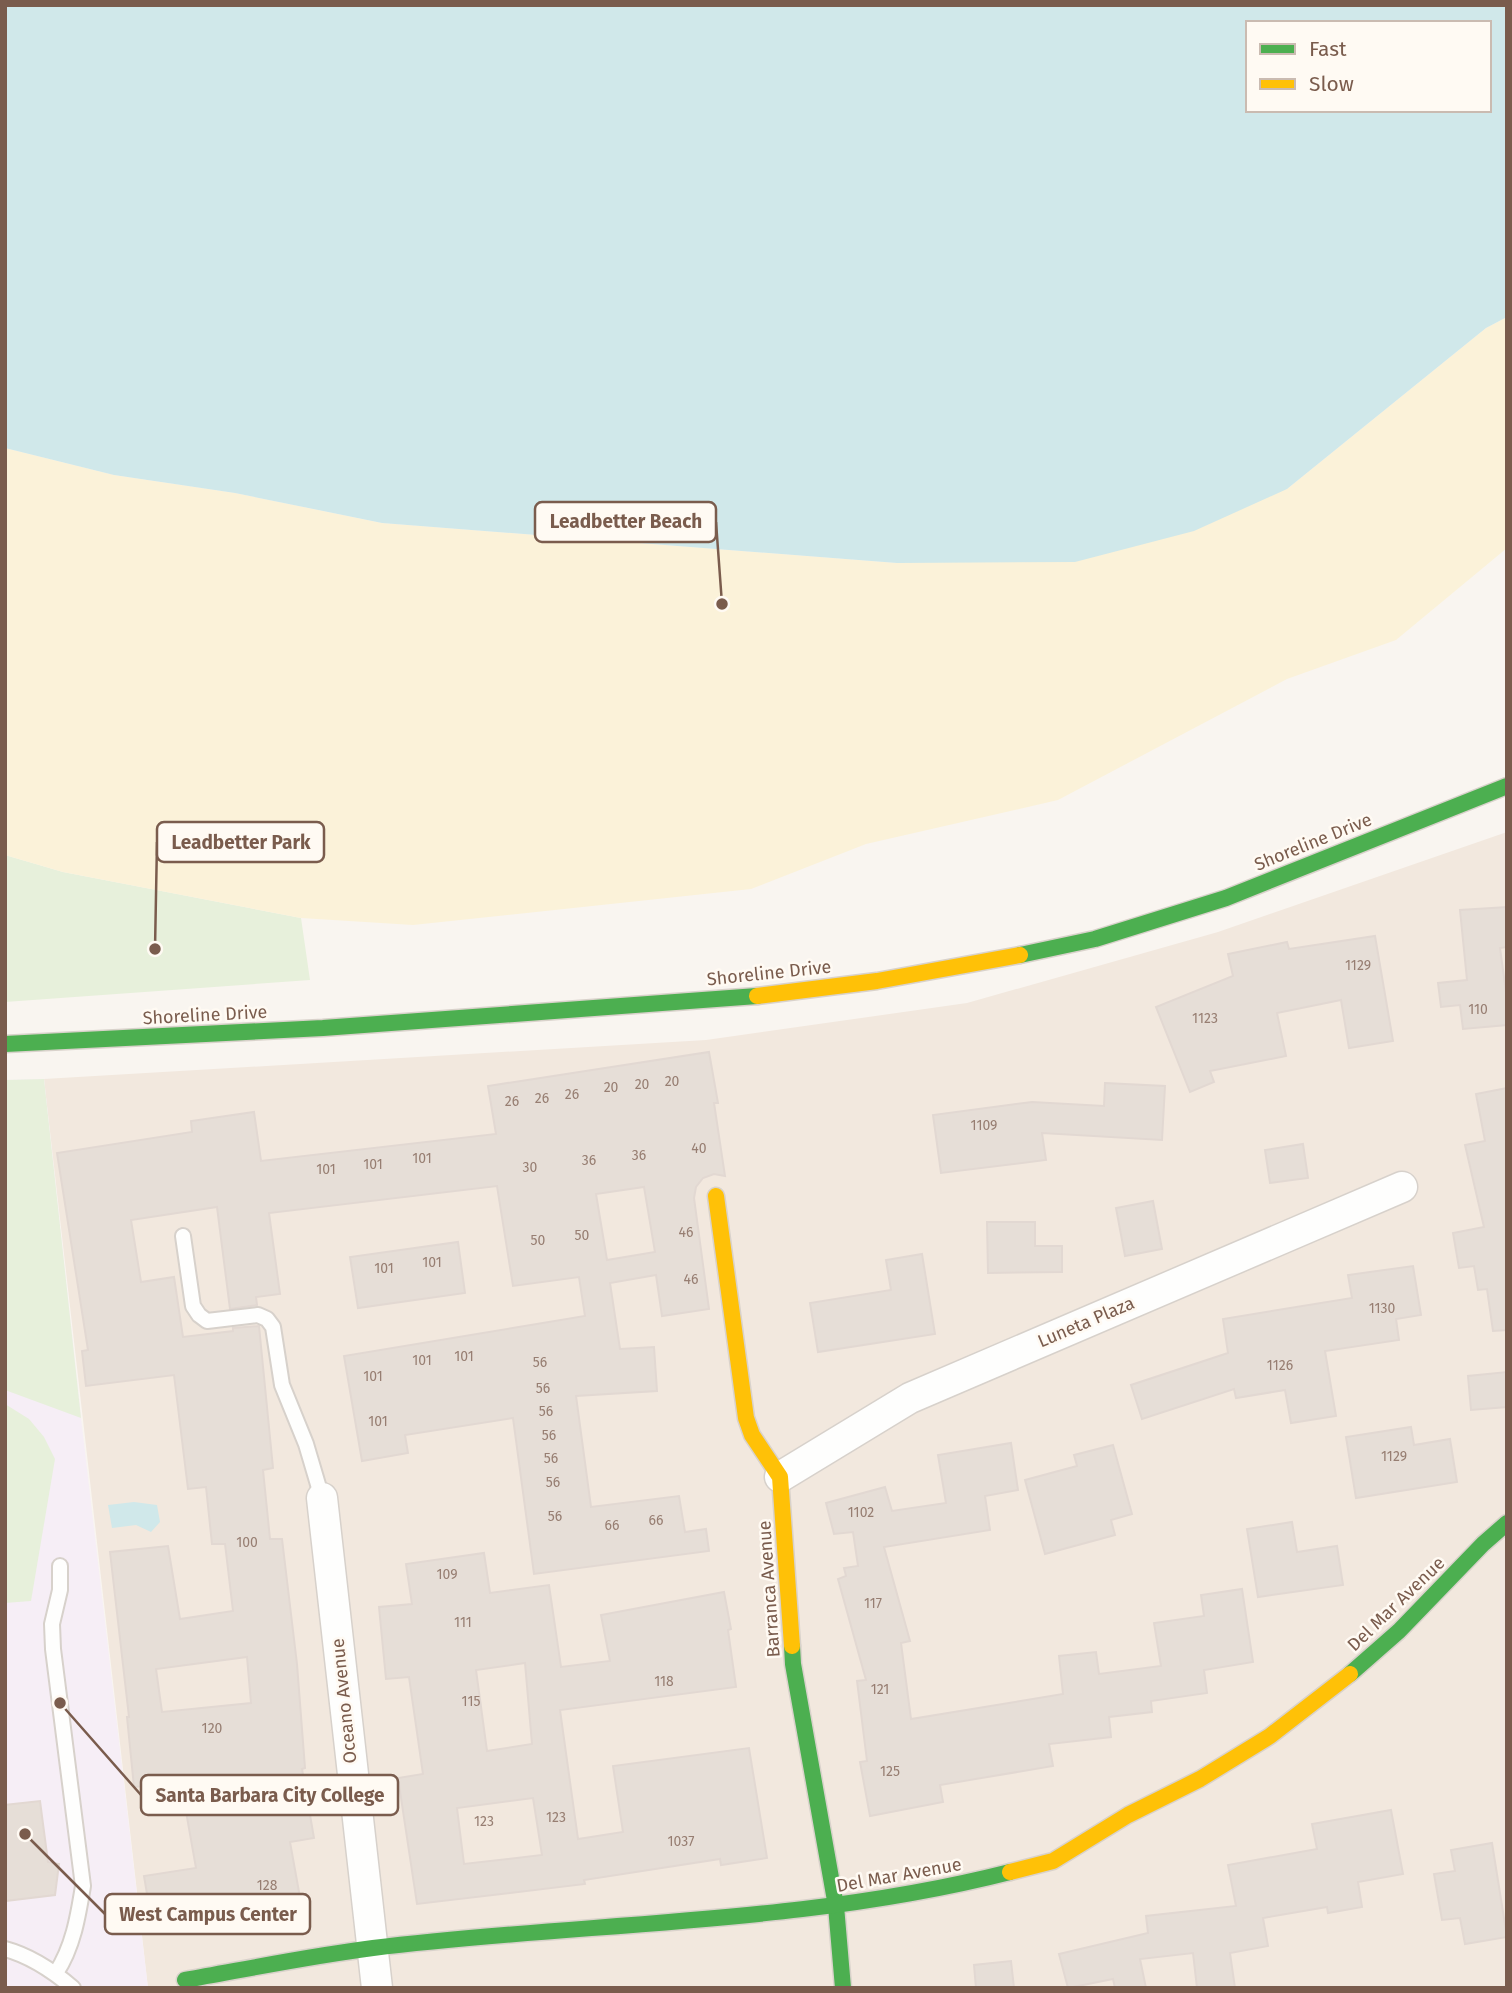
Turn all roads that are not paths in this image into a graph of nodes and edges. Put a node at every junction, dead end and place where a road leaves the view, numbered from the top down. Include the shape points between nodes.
1 (1507, 786) edge
2 (5, 1044) edge
3 (1402, 1187) dead end
4 (716, 1196) dead end
5 (183, 1236) dead end
6 (780, 1476) junction
7 (322, 1498) joint
8 (1507, 1523) edge
9 (60, 1566) dead end
10 (836, 1906) junction
11 (372, 1948) junction
12 (5, 1949) edge
13 (56, 1973) junction
14 (185, 1980) dead end
15 (73, 1988) edge
16 (377, 1988) edge
17 (843, 1988) edge

1 - 2 street, Shoreline Drive via 1226,898 1096,939 877,981 756,996 323,1028
3 - 6 street, Luneta Plaza via 910,1398
4 - 6 street via 746,1418
5 - 7 lane via 193,1306 199,1315 207,1321 258,1315 273,1327 282,1385
6 - 10 street, Barranca Avenue via 793,1664
7 - 11 street, Oceano Avenue
8 - 10 street, Del Mar Avenue via 1337,1686 1270,1737 1200,1779 1128,1815 1053,1861 955,1886
9 - 13 lane via 53,1648 83,1886 66,1958
10 - 11 street, Del Mar Avenue
10 - 17 street, Barranca Avenue
11 - 14 street, Del Mar Avenue
11 - 16 street, Oceano Avenue
12 - 13 lane
13 - 15 lane

